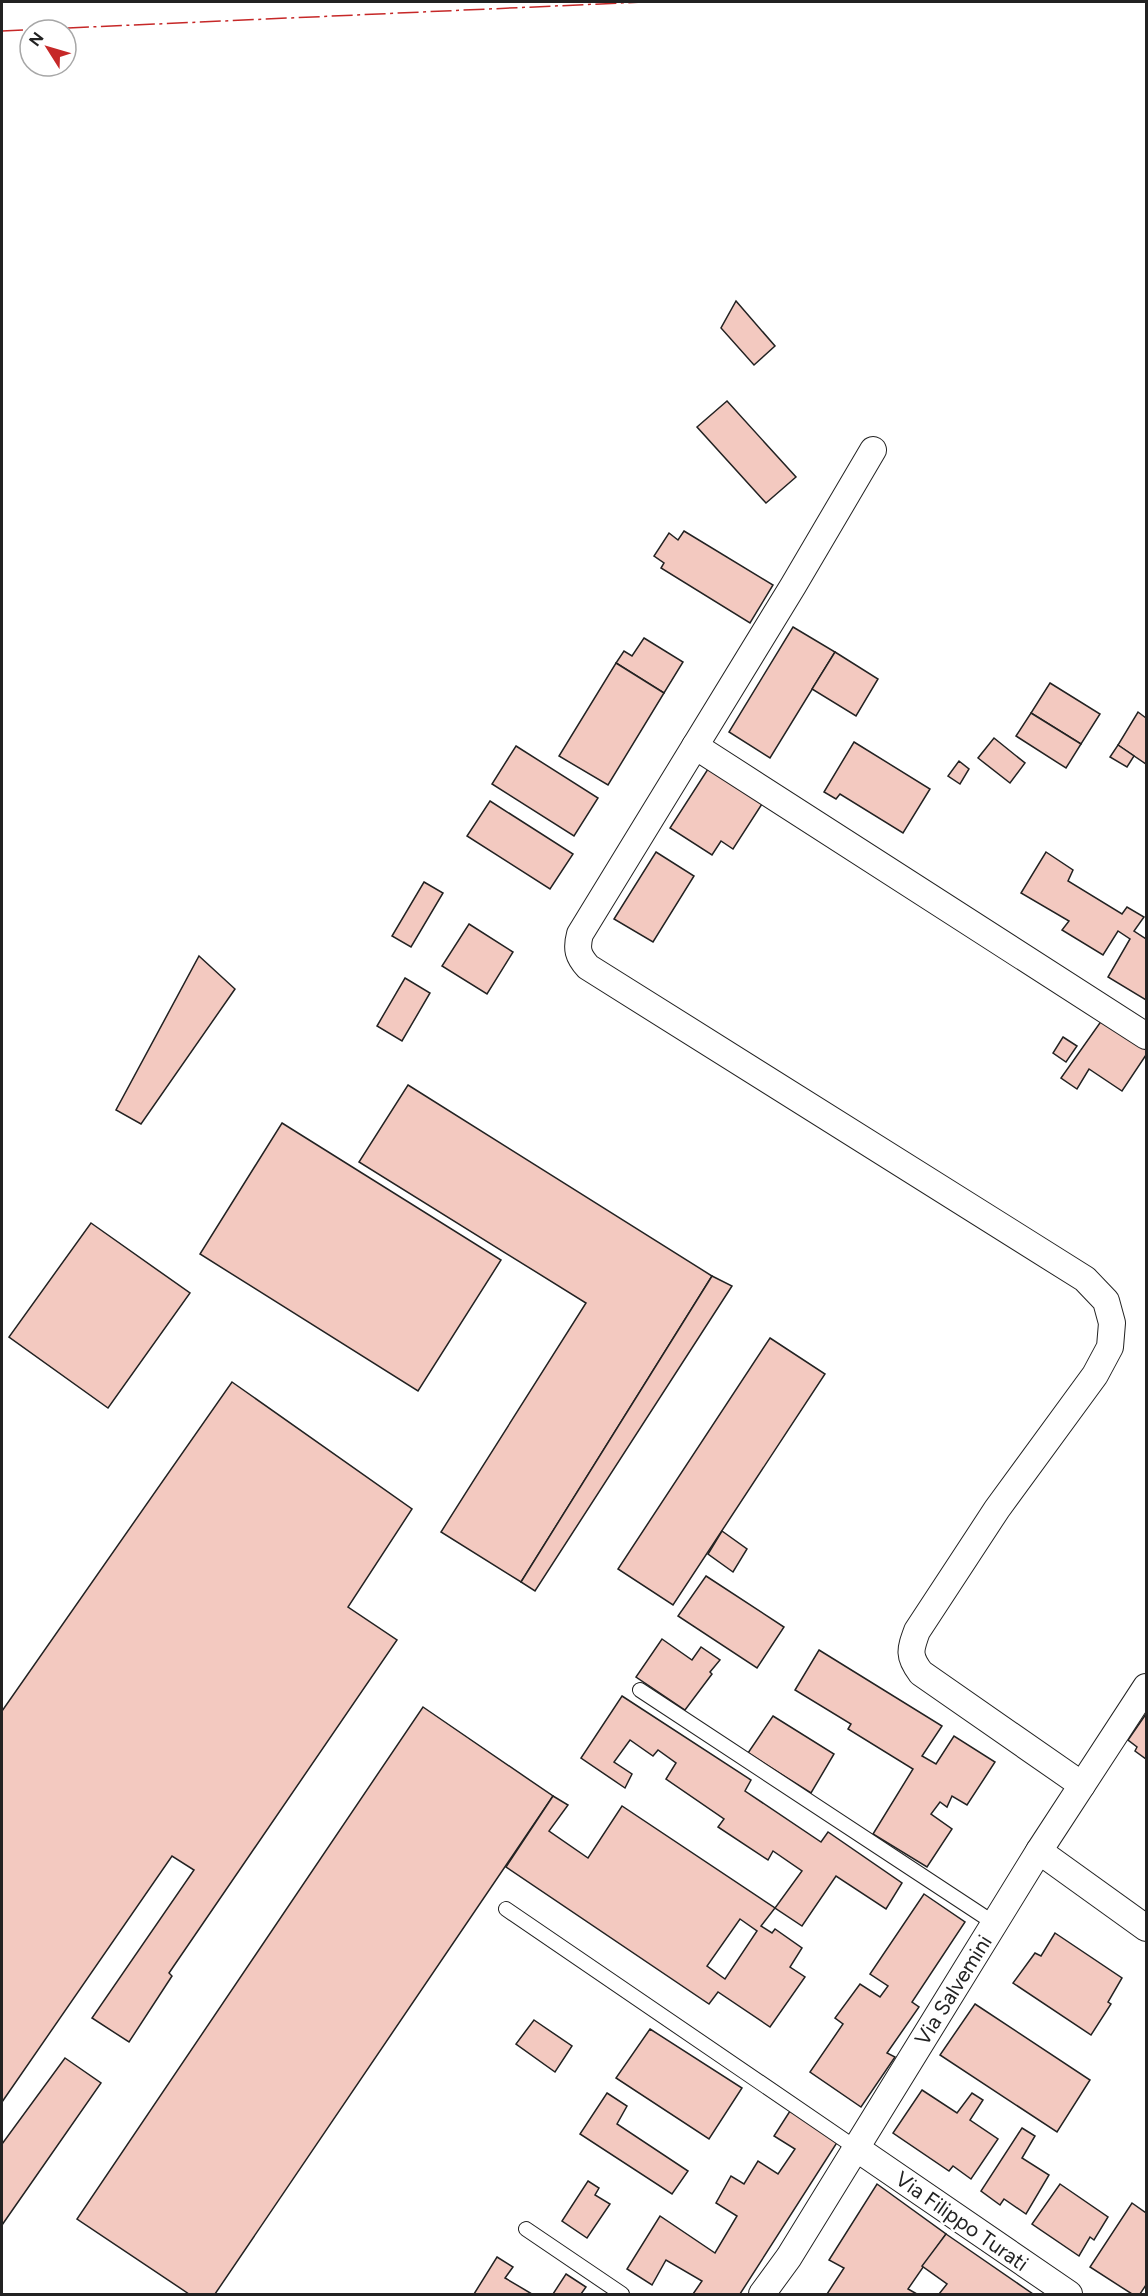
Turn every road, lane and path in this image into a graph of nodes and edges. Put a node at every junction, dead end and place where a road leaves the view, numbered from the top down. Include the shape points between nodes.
1 (873, 450) dead end
2 (695, 746) junction
3 (1146, 1036) edge
4 (1146, 1687) edge
5 (640, 1690) dead end
6 (1082, 1785) junction
7 (1039, 1851) junction
8 (506, 1909) dead end
9 (994, 1923) junction
10 (1146, 1928) edge
11 (856, 2148) junction
12 (526, 2229) dead end
13 (622, 2295) edge
14 (762, 2295) edge
15 (1069, 2295) edge

1 - 2 street
2 - 3 street
2 - 6 street via 580,934 576,947 580,958 588,967 1085,1279 1106,1301 1112,1323 1110,1347 1095,1375 997,1509 917,1631 910,1649 912,1662 921,1673
4 - 6 street, Via Salvemini
5 - 9 lane
6 - 7 street, Via Salvemini
7 - 9 street, Via Salvemini
7 - 10 street
8 - 11 lane
9 - 11 street, Via Salvemini
11 - 14 street, Via Salvemini
11 - 15 street, Via Filippo Turati
12 - 13 lane

